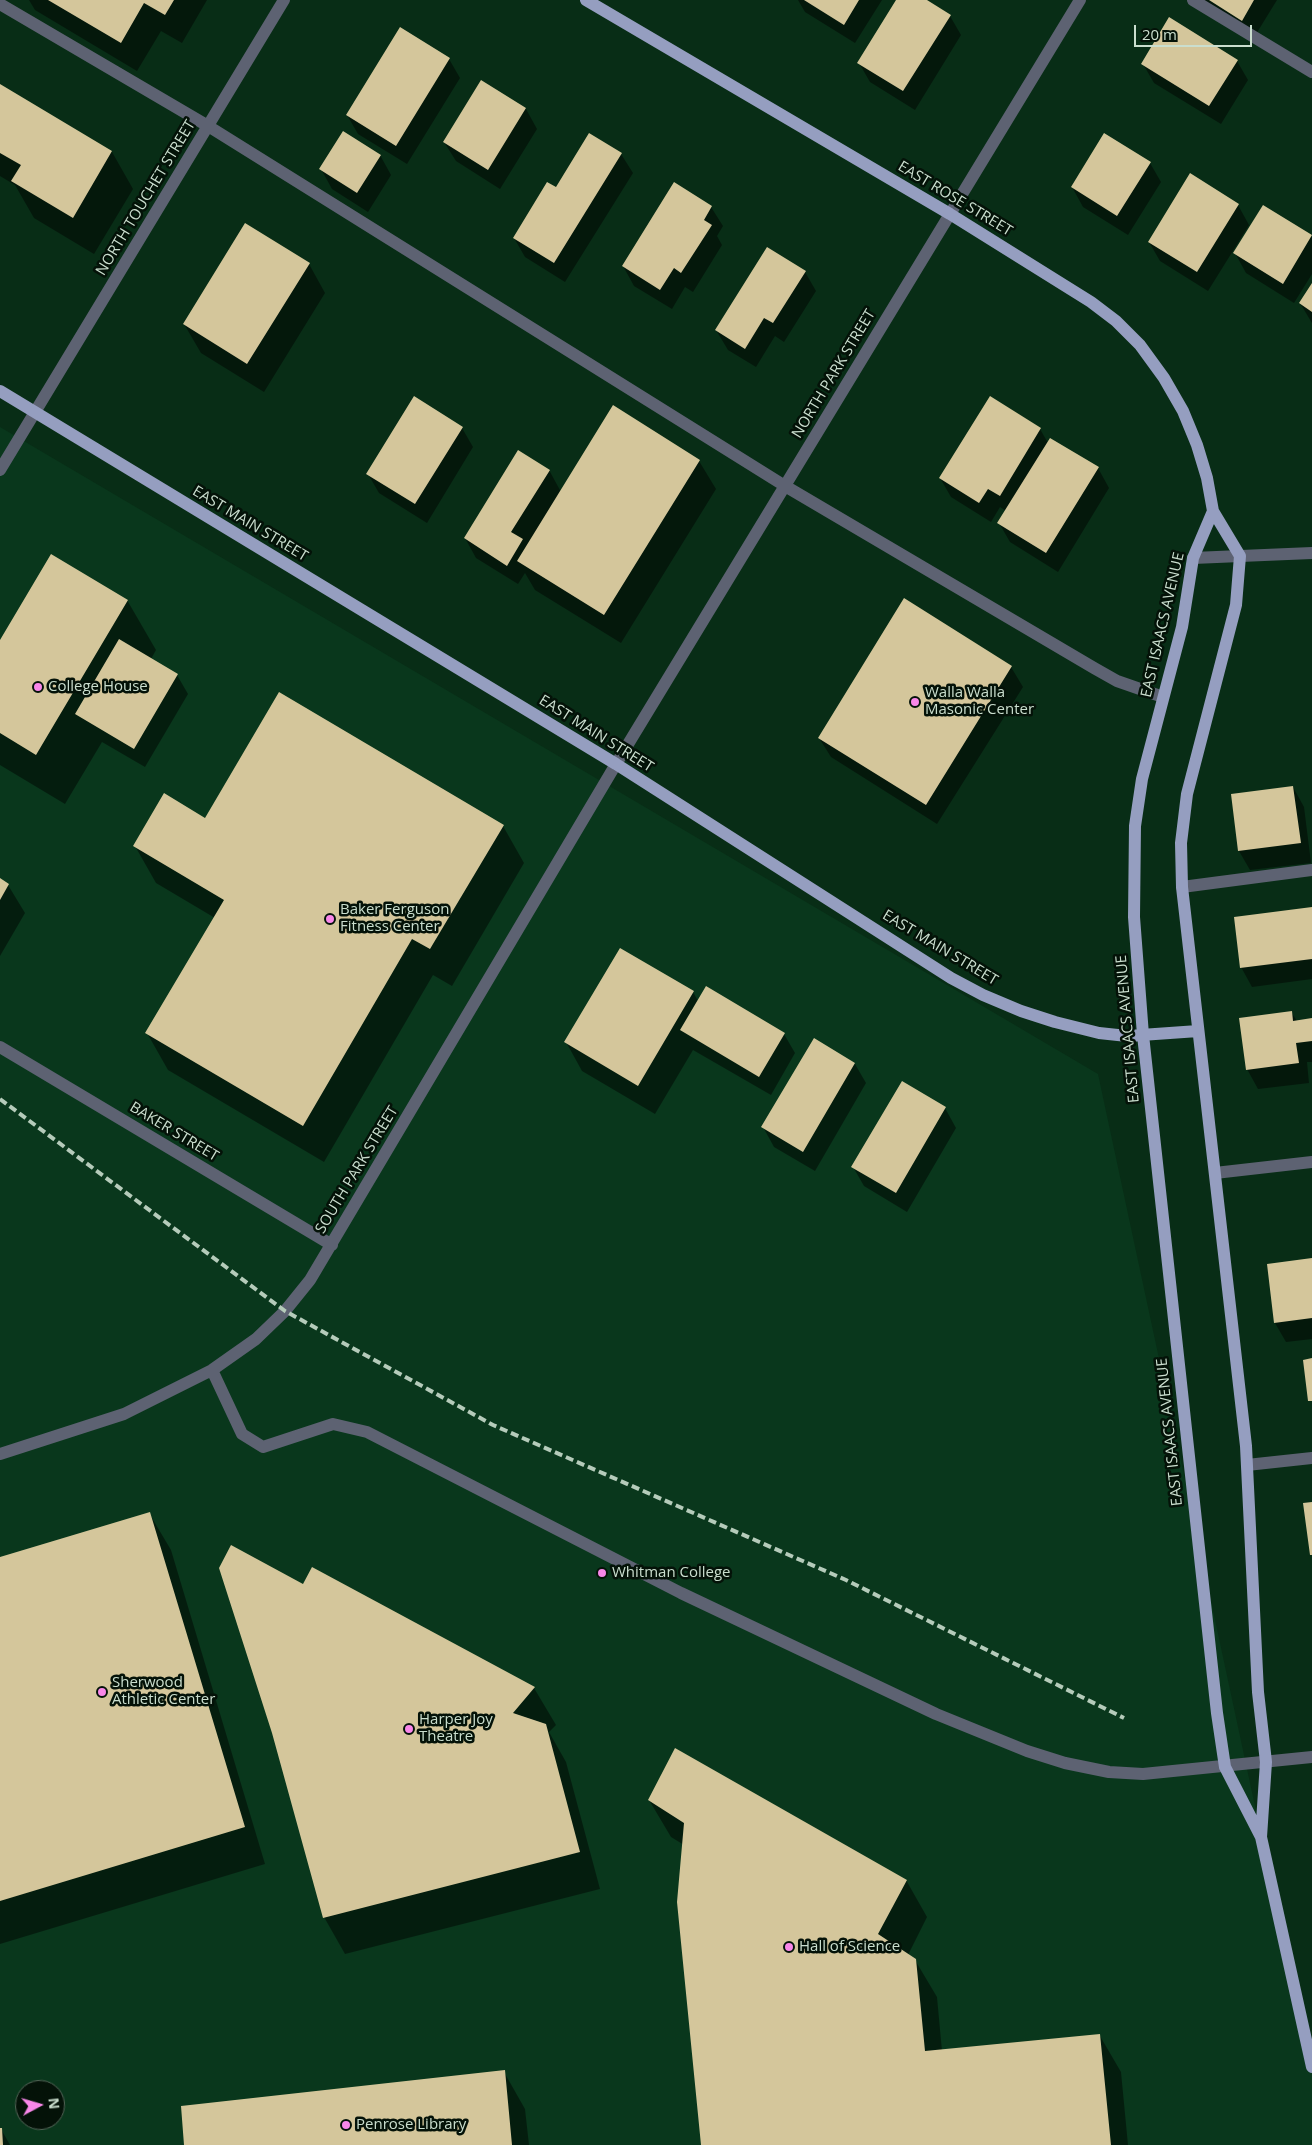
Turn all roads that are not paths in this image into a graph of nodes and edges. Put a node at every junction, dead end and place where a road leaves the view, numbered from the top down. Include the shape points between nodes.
1 (284, 0) edge
2 (586, 0) edge
3 (1080, 0) edge
4 (1193, 0) edge
5 (0, 4) edge
6 (1312, 72) edge
7 (208, 126) junction
8 (950, 214) junction
9 (0, 391) edge
10 (34, 413) junction
11 (0, 470) edge
12 (785, 486) junction
13 (1213, 511) junction
14 (1312, 553) edge
15 (1240, 556) junction
16 (1193, 558) junction
17 (1164, 697) junction
18 (616, 764) junction
19 (1312, 870) edge
20 (1182, 887) junction
21 (1198, 1031) junction
22 (1143, 1035) junction
23 (0, 1047) edge
24 (1312, 1162) edge
25 (1216, 1173) junction
26 (332, 1245) junction
27 (212, 1370) junction
28 (0, 1454) edge
29 (1312, 1458) edge
30 (1247, 1465) junction
31 (1312, 1757) edge
32 (1266, 1762) junction
33 (1225, 1767) junction
34 (1261, 1837) junction
35 (1312, 2067) edge

1 - 7 street, NORTH TOUCHET STREET
2 - 8 main road, EAST ROSE STREET
3 - 8 street, NORTH PARK STREET
4 - 6 street
5 - 7 street
7 - 10 street, NORTH TOUCHET STREET
7 - 12 street
8 - 12 street, NORTH PARK STREET
8 - 13 main road, EAST ROSE STREET via 1091,302 1140,345 1183,411 1207,478
9 - 10 main road, EAST MAIN STREET
10 - 11 street, NORTH TOUCHET STREET
10 - 18 main road, EAST MAIN STREET
12 - 17 street via 1117,681
12 - 18 street, NORTH PARK STREET
13 - 15 main road
13 - 16 main road, EAST ISAACS AVENUE
14 - 15 street
15 - 16 street
15 - 20 main road, EAST ISAACS AVENUE via 1236,605 1188,794 1182,843
16 - 17 main road, EAST ISAACS AVENUE via 1188,598
17 - 22 main road, EAST ISAACS AVENUE via 1142,779 1135,826 1134,917
18 - 22 main road, EAST MAIN STREET via 951,978 983,995 1055,1022 1112,1035
18 - 26 street, SOUTH PARK STREET
19 - 20 street
20 - 21 main road, EAST ISAACS AVENUE
21 - 22 main road, EAST MAIN STREET
21 - 25 main road, EAST ISAACS AVENUE
22 - 33 main road, EAST ISAACS AVENUE
23 - 26 street, BAKER STREET
24 - 25 street
25 - 30 main road, EAST ISAACS AVENUE
26 - 27 street, SOUTH PARK STREET via 285,1311 256,1339
27 - 28 street, SOUTH PARK STREET via 124,1414
27 - 33 street via 242,1434 263,1447 333,1424 367,1432 681,1593 985,1735 1065,1763 1109,1772 1143,1774
29 - 30 street
30 - 32 main road, EAST ISAACS AVENUE via 1258,1692
31 - 32 street
32 - 33 street
32 - 34 main road, EAST ISAACS AVENUE
33 - 34 main road, EAST ISAACS AVENUE
34 - 35 main road, EAST ISAACS AVENUE

